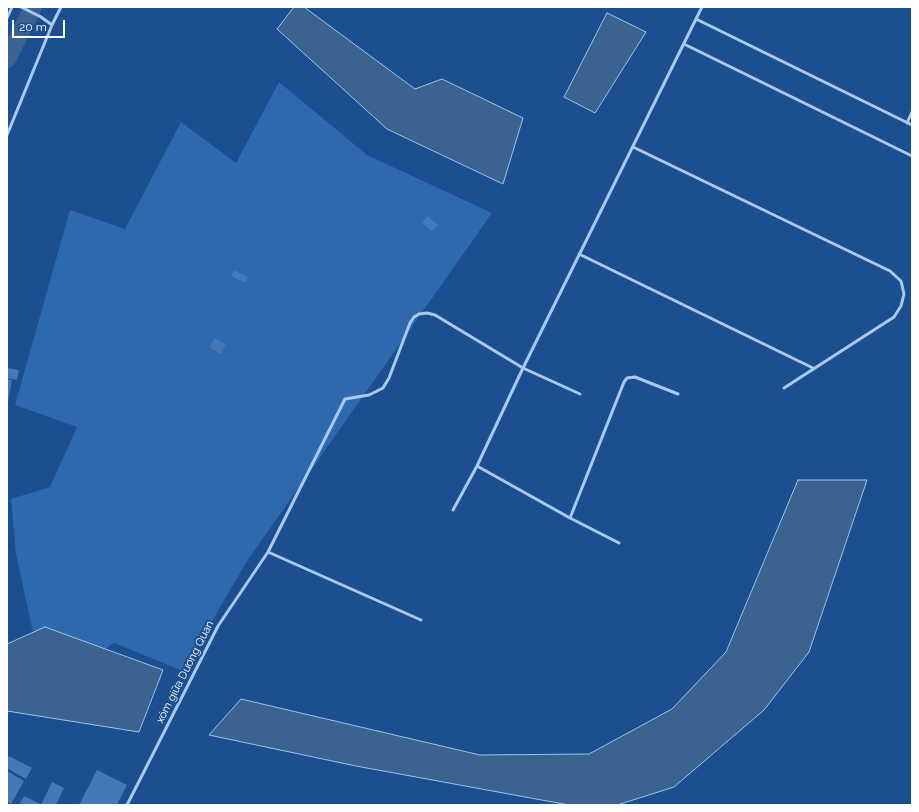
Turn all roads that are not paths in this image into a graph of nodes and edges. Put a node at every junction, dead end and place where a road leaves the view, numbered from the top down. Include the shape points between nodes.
1 (12, 7) edge
2 (21, 7) edge
3 (62, 7) edge
4 (702, 7) edge
5 (7, 18) edge
6 (696, 19) junction
7 (52, 25) junction
8 (684, 44) junction
9 (912, 112) edge
10 (907, 122) junction
11 (912, 125) edge
12 (7, 135) edge
13 (633, 147) junction
14 (912, 156) edge
15 (579, 254) junction
16 (523, 368) junction
17 (814, 368) junction
18 (784, 388) dead end
19 (580, 394) dead end
20 (678, 394) dead end
21 (477, 466) junction
22 (453, 510) dead end
23 (570, 518) junction
24 (619, 543) dead end
25 (268, 552) junction
26 (421, 620) dead end
27 (127, 805) edge

1 - 5 lane
2 - 7 lane
3 - 7 lane
4 - 6 lane
6 - 8 lane
6 - 10 lane
7 - 12 lane
8 - 13 lane
8 - 14 lane
9 - 10 lane
10 - 11 lane
13 - 15 lane
13 - 17 lane via 890,271 901,281 904,294 901,306 894,317
15 - 16 lane
15 - 17 lane
16 - 19 lane
16 - 21 lane
16 - 25 lane, xóm giữa Dương Quan via 435,315 427,313 414,317 383,388 370,395 345,399
17 - 18 lane
20 - 23 lane via 635,377 627,378
21 - 22 lane
21 - 23 lane
23 - 24 lane
25 - 26 lane
25 - 27 lane, xóm giữa Dương Quan via 218,626

